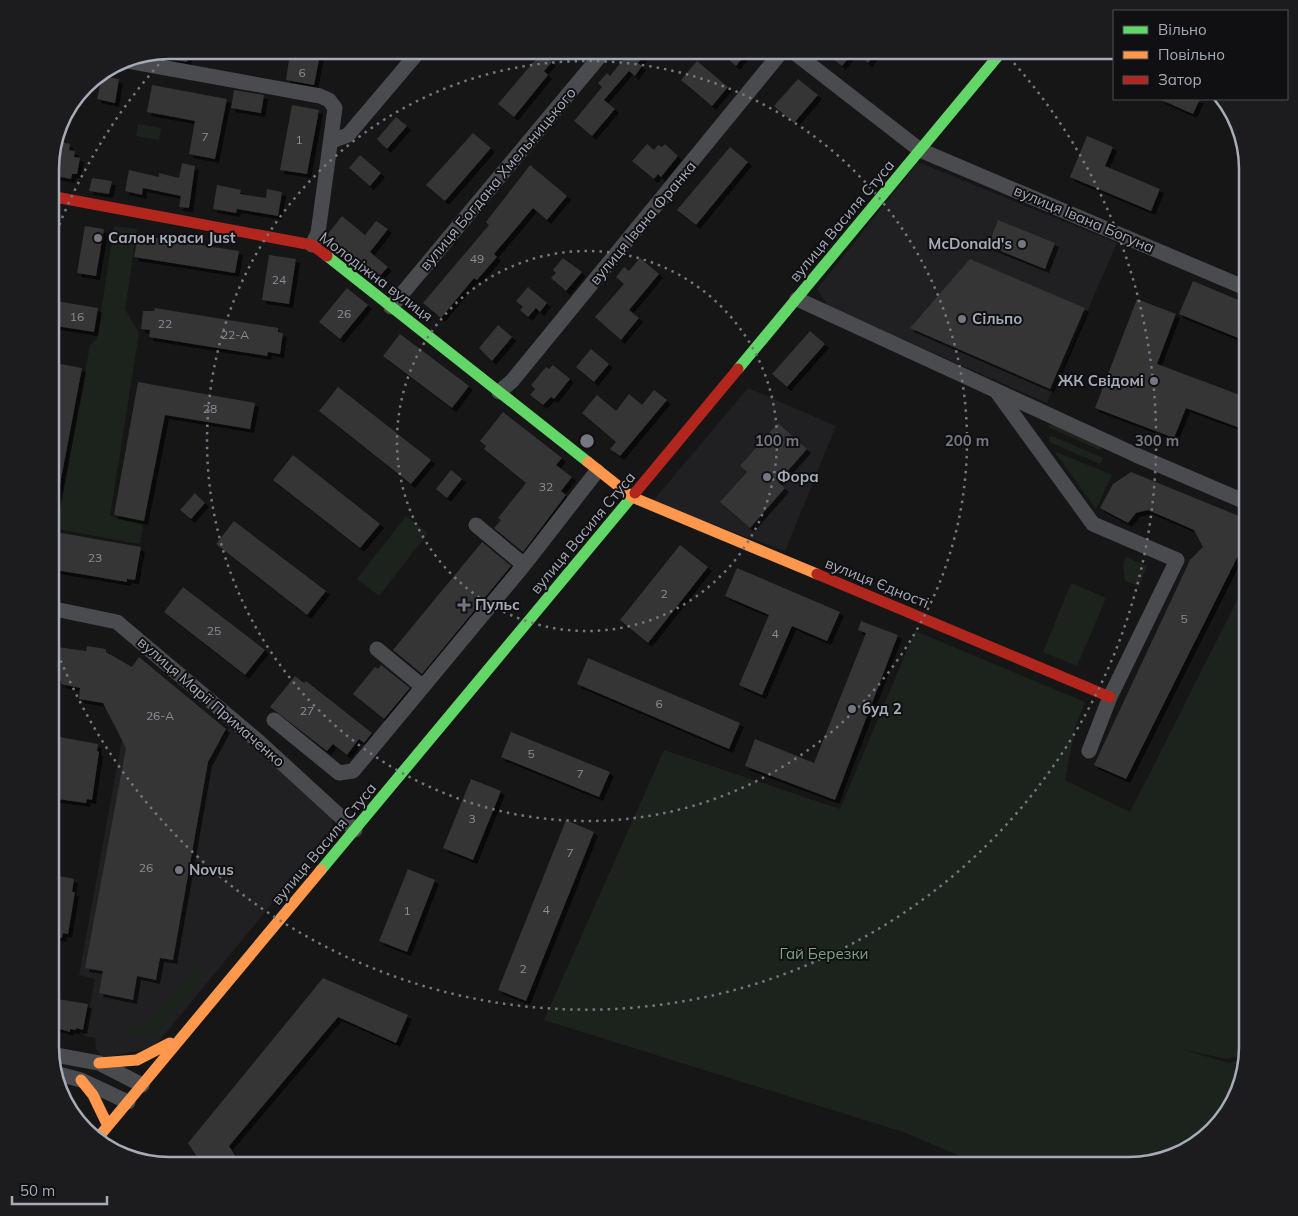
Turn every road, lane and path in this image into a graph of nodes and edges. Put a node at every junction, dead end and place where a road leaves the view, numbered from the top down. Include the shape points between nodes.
1 (412, 59) edge
2 (598, 59) edge
3 (776, 59) edge
4 (804, 59) edge
5 (996, 59) edge
6 (138, 63) edge
7 (332, 141) junction
8 (920, 150) junction
9 (59, 198) edge
10 (312, 245) junction
11 (1239, 285) edge
12 (797, 299) junction
13 (391, 307) junction
14 (995, 389) junction
15 (499, 392) junction
16 (597, 471) junction
17 (632, 497) junction
18 (1239, 499) edge
19 (476, 525) dead end
20 (524, 565) junction
21 (59, 610) edge
22 (377, 649) dead end
23 (423, 687) junction
24 (1110, 697) junction
25 (274, 720) dead end
26 (1089, 751) dead end
27 (355, 830) junction
28 (189, 1029) junction
29 (59, 1056) edge
30 (99, 1063) junction
31 (63, 1075) edge
32 (81, 1080) junction
33 (142, 1085) junction
34 (128, 1102) junction
35 (108, 1126) junction
36 (101, 1134) edge

1 - 7 street via 348,135
2 - 13 street, вулиця Богдана Хмельницького
3 - 15 street, вулиця Івана Франка via 512,381
4 - 8 street, вулиця Івана Богуна
5 - 8 main road, вулиця Василя Стуса
6 - 7 street via 320,96 335,108
7 - 10 street via 318,234
8 - 11 street, вулиця Івана Богуна
8 - 12 main road, вулиця Василя Стуса
9 - 10 main road, Молодіжна вулиця
10 - 13 main road, Молодіжна вулиця
12 - 14 street
12 - 17 main road, вулиця Василя Стуса
13 - 15 main road, Молодіжна вулиця
14 - 18 street
14 - 24 street via 1093,524 1177,560
15 - 16 main road, Молодіжна вулиця
16 - 17 main road, Молодіжна вулиця
16 - 20 street
17 - 24 main road, вулиця Єдності
17 - 27 main road, вулиця Василя Стуса
19 - 20 street
20 - 23 street
21 - 27 street, вулиця Марії Примаченко via 117,622 258,741
22 - 23 street
23 - 25 street via 354,771 339,773
24 - 26 street
27 - 28 main road, вулиця Василя Стуса
28 - 30 main road via 160,1050 129,1064
28 - 33 main road, вулиця Василя Стуса
29 - 30 street
30 - 33 street
31 - 32 street
32 - 34 street
32 - 35 main road via 93,1094
33 - 34 main road, вулиця Василя Стуса
34 - 35 main road, вулиця Василя Стуса
35 - 36 main road, вулиця Василя Стуса

